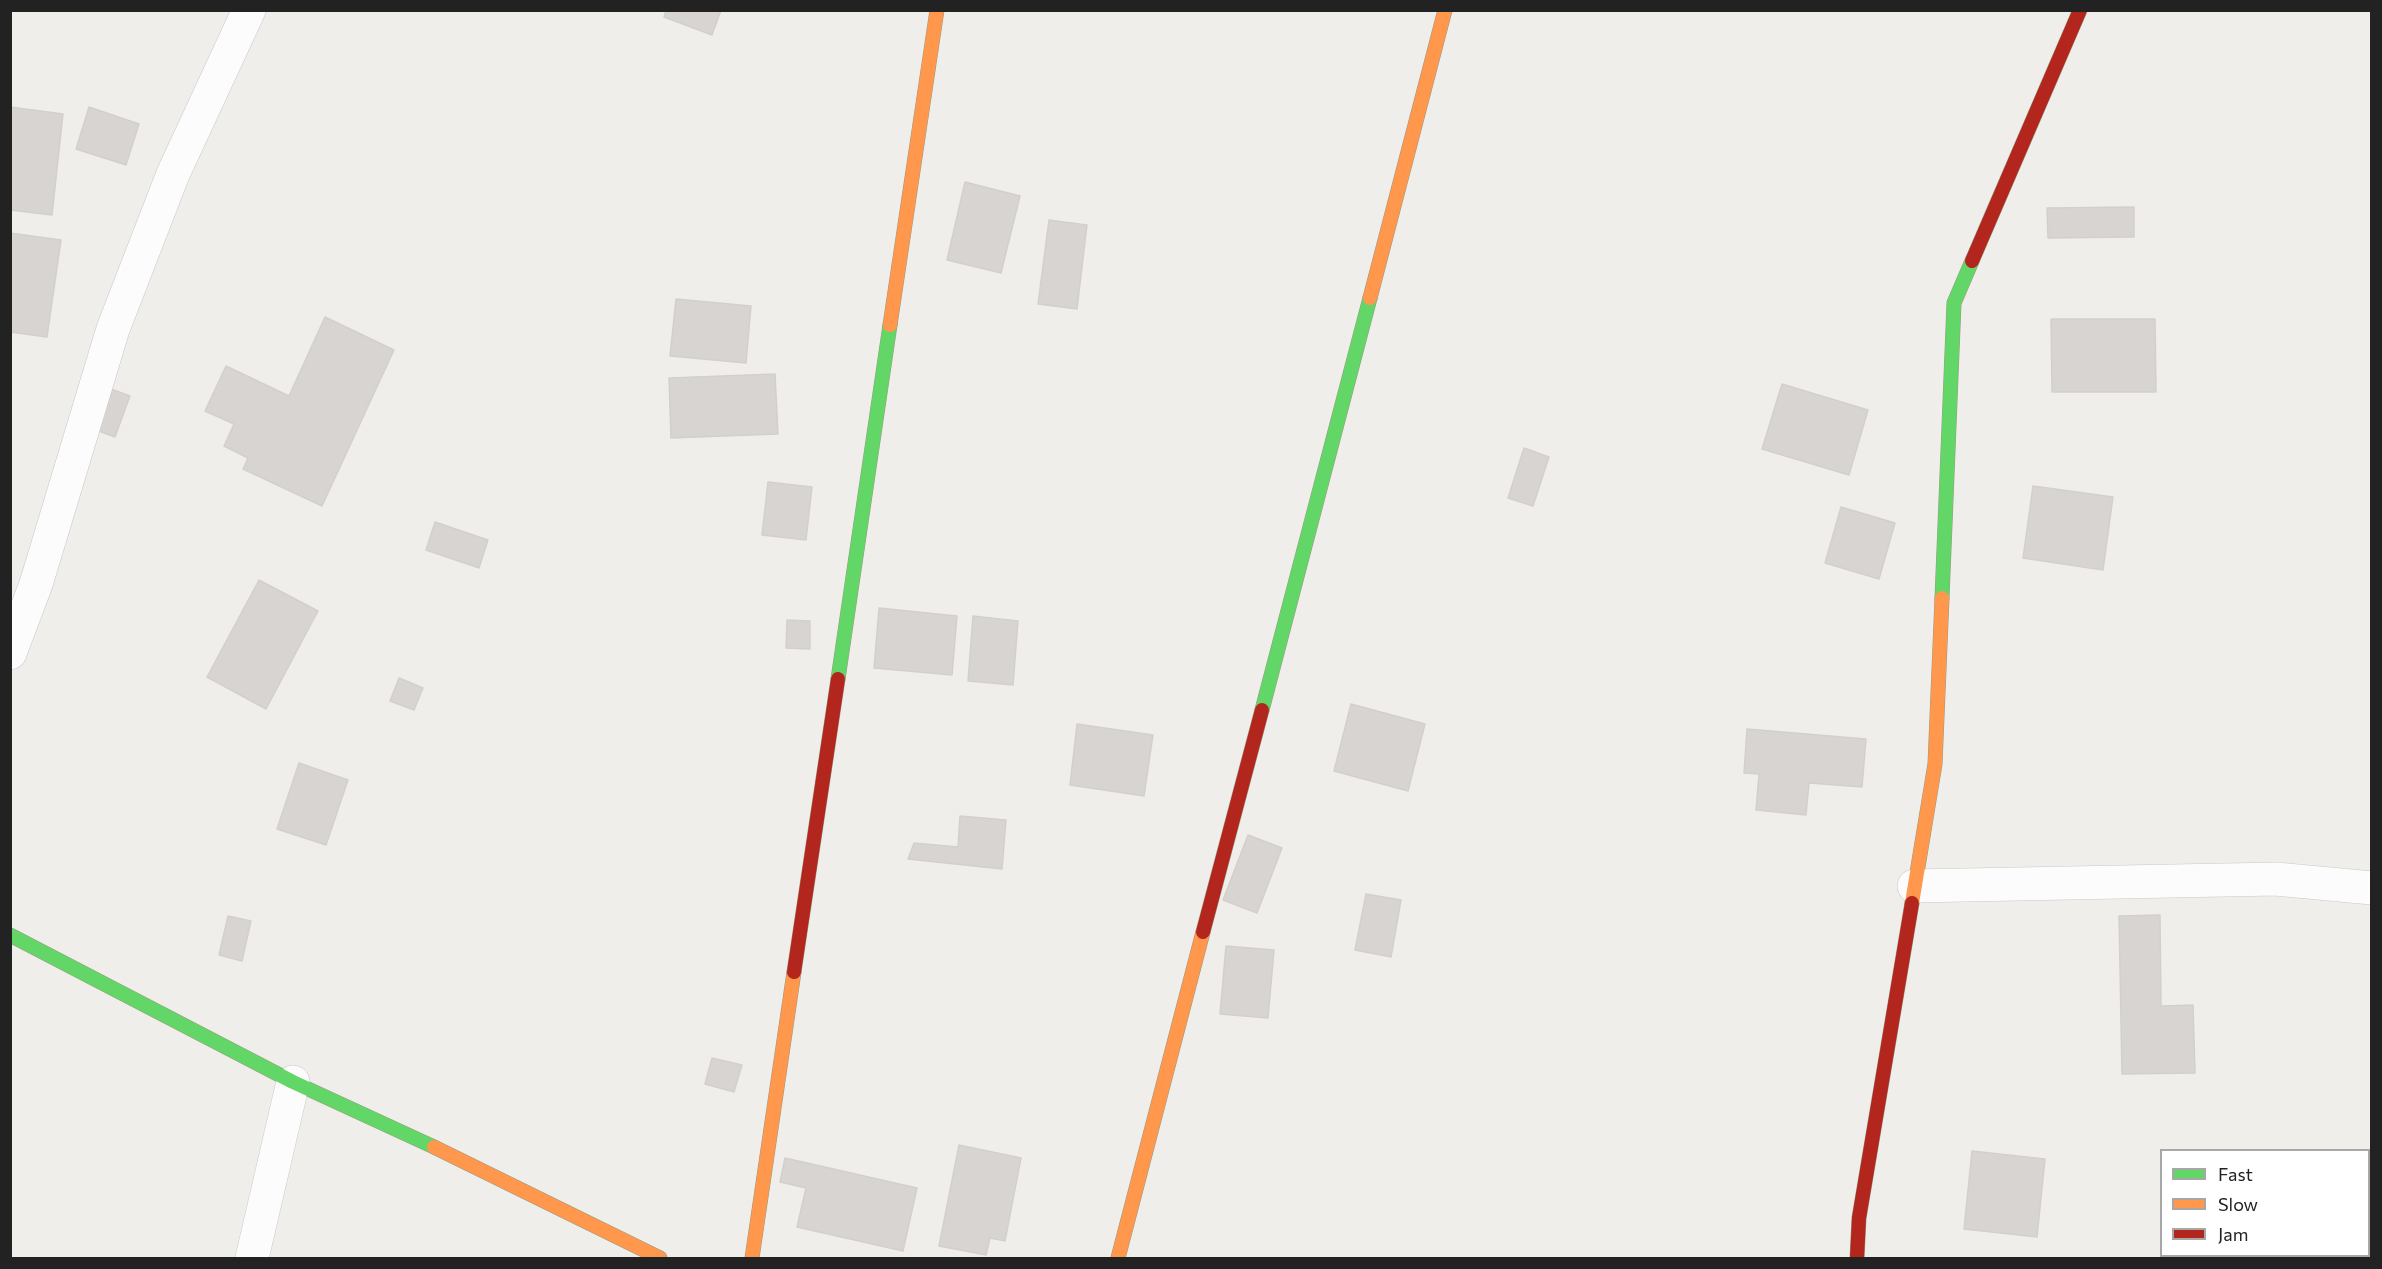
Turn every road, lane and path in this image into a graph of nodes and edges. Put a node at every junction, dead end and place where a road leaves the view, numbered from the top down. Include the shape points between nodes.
1 (249, 10) edge
2 (936, 10) edge
3 (1445, 10) edge
4 (2080, 10) edge
5 (10, 653) edge
6 (1914, 886) junction
7 (2372, 888) edge
8 (10, 935) edge
9 (293, 1082) junction
10 (252, 1258) edge
11 (660, 1258) edge
12 (752, 1258) edge
13 (1118, 1258) edge
14 (1857, 1258) edge

1 - 5 street via 173,174 113,329 36,584
2 - 12 street
3 - 13 street
4 - 6 street via 1954,303 1935,764
6 - 7 street via 2276,879
6 - 14 street via 1859,1218
8 - 9 street
9 - 10 street
9 - 11 street via 398,1129

